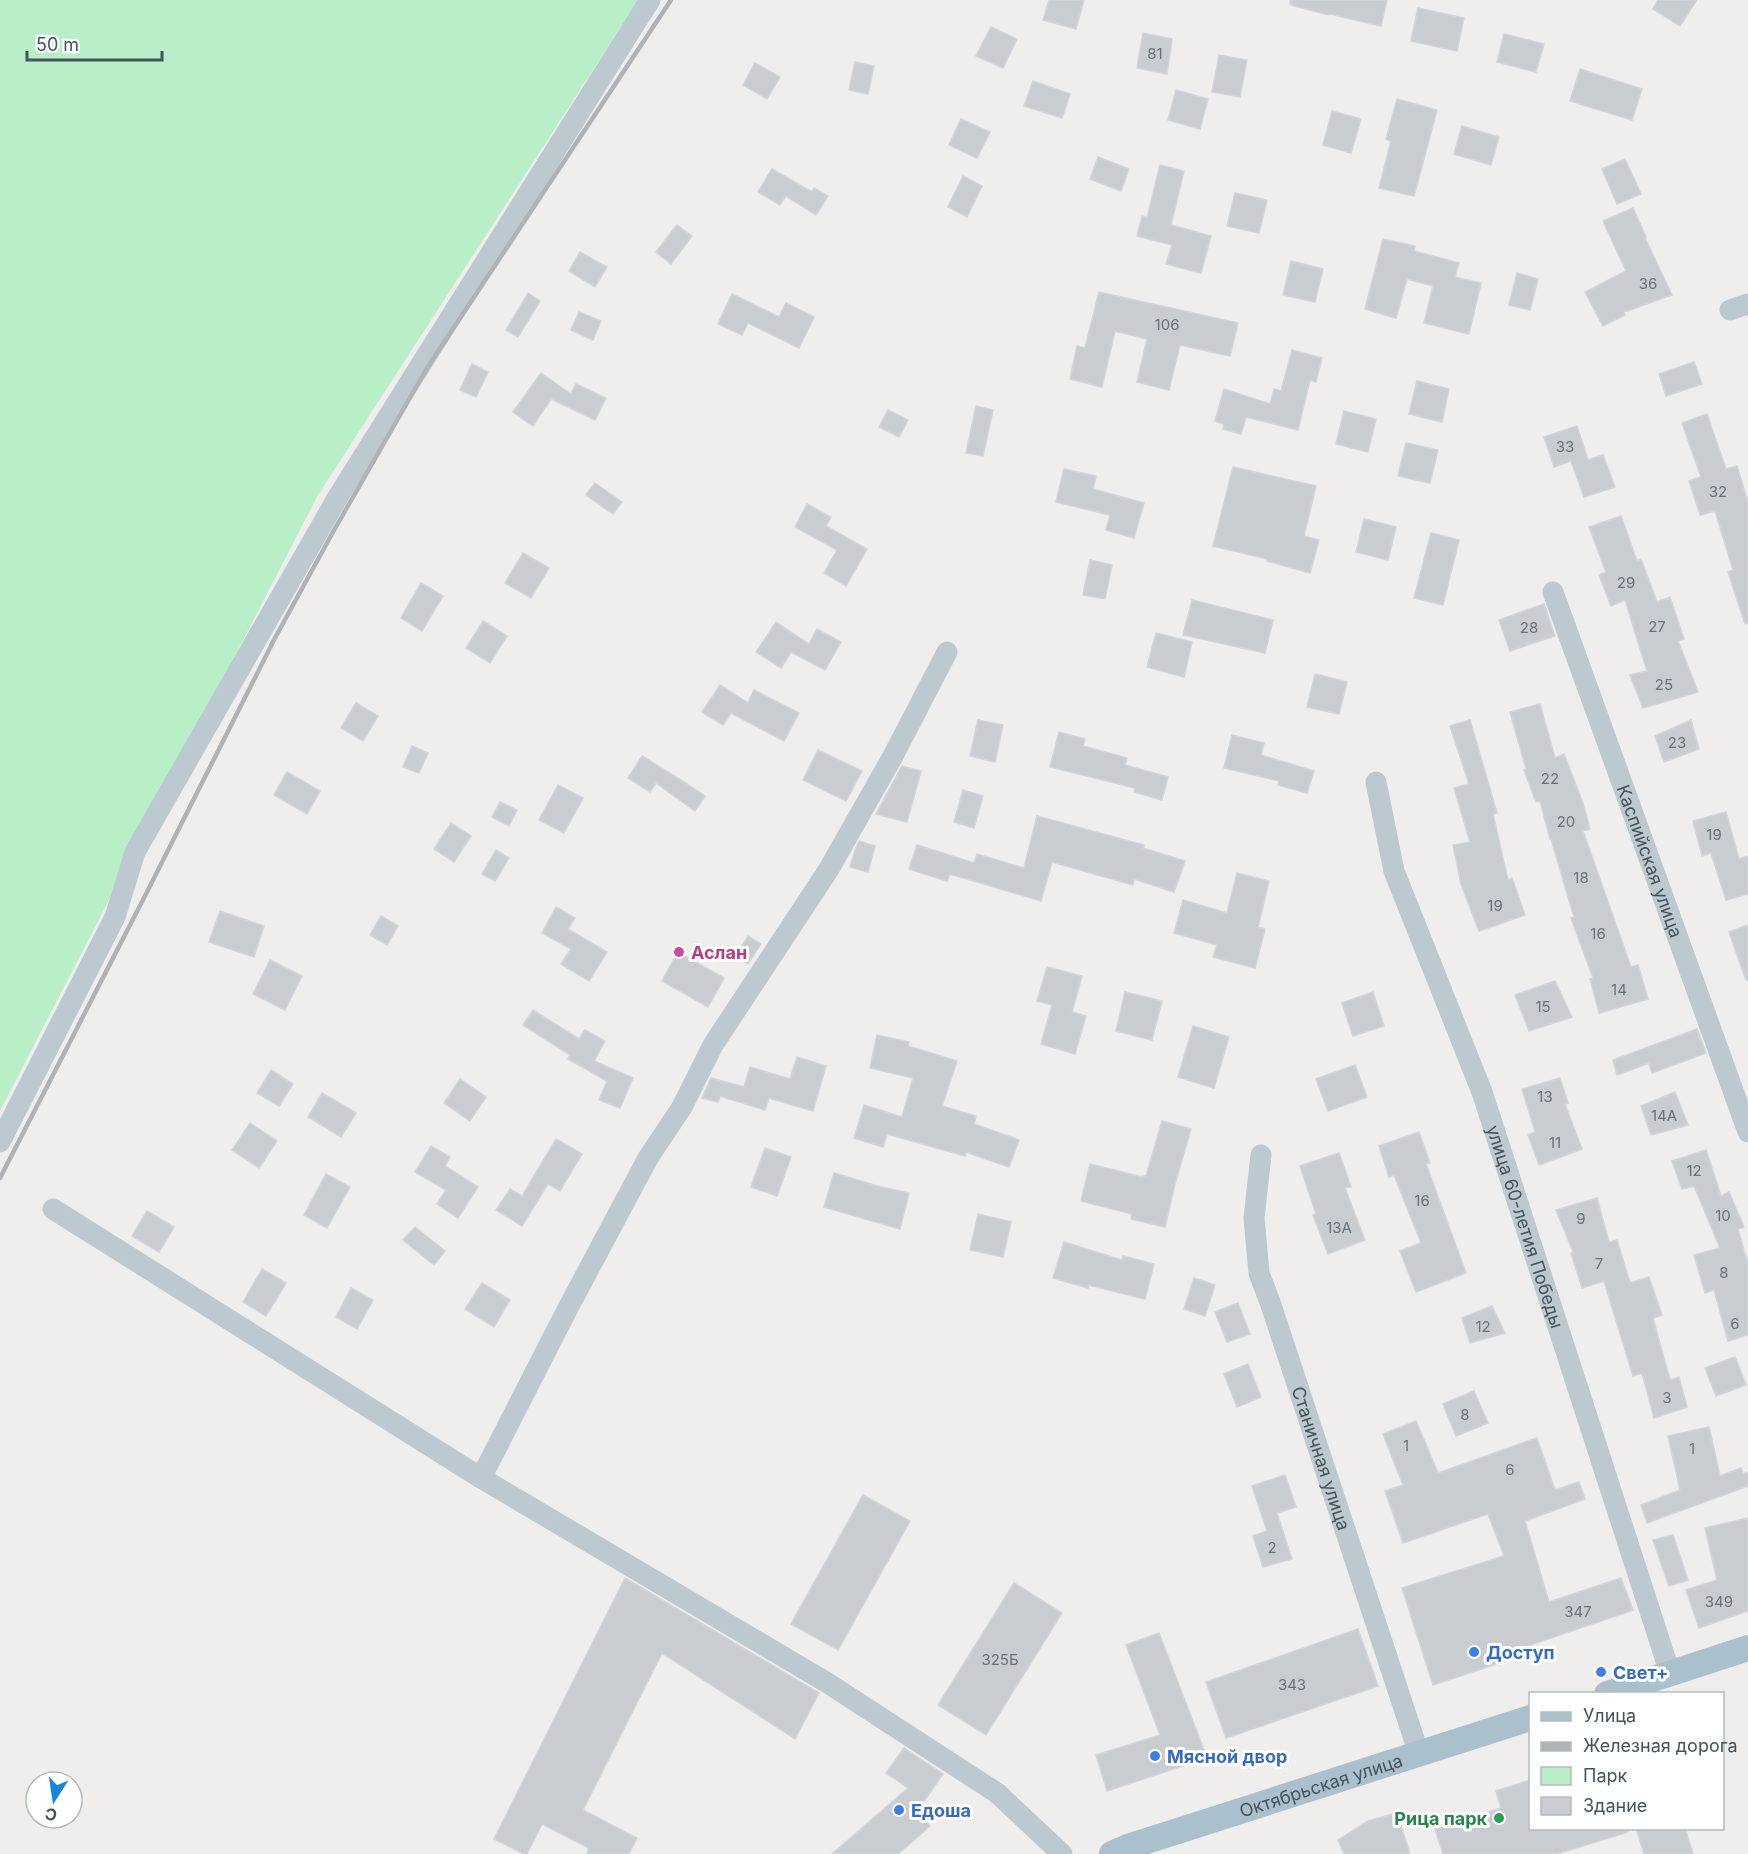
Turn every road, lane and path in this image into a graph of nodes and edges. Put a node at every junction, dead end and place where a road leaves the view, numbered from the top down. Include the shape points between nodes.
1 (650, 0) edge
2 (1553, 592) dead end
3 (947, 652) dead end
4 (1377, 782) dead end
5 (1748, 1132) edge
6 (0, 1142) edge
7 (1261, 1155) dead end
8 (53, 1209) dead end
9 (481, 1478) junction
10 (1748, 1648) edge
11 (1748, 1660) edge
12 (1670, 1673) junction
13 (1613, 1692) edge
14 (1653, 1692) edge
15 (1529, 1718) edge
16 (1529, 1732) edge
17 (1419, 1754) junction
18 (1062, 1854) edge
19 (1112, 1854) edge
20 (1165, 1854) edge

1 - 6 street via 339,495 135,852 115,917
2 - 5 street, Каспийская улица
3 - 9 street via 829,869 713,1045 682,1107 648,1158
4 - 12 street, улица 60-летия Победы via 1394,871 1482,1092
7 - 17 street, Станичная улица via 1254,1218 1259,1273
8 - 9 street
9 - 18 street via 826,1682 998,1793
10 - 12 main road
11 - 14 main road
12 - 13 main road
15 - 17 main road, Октябрьская улица
16 - 20 main road, Октябрьская улица
17 - 19 main road, Октябрьская улица

